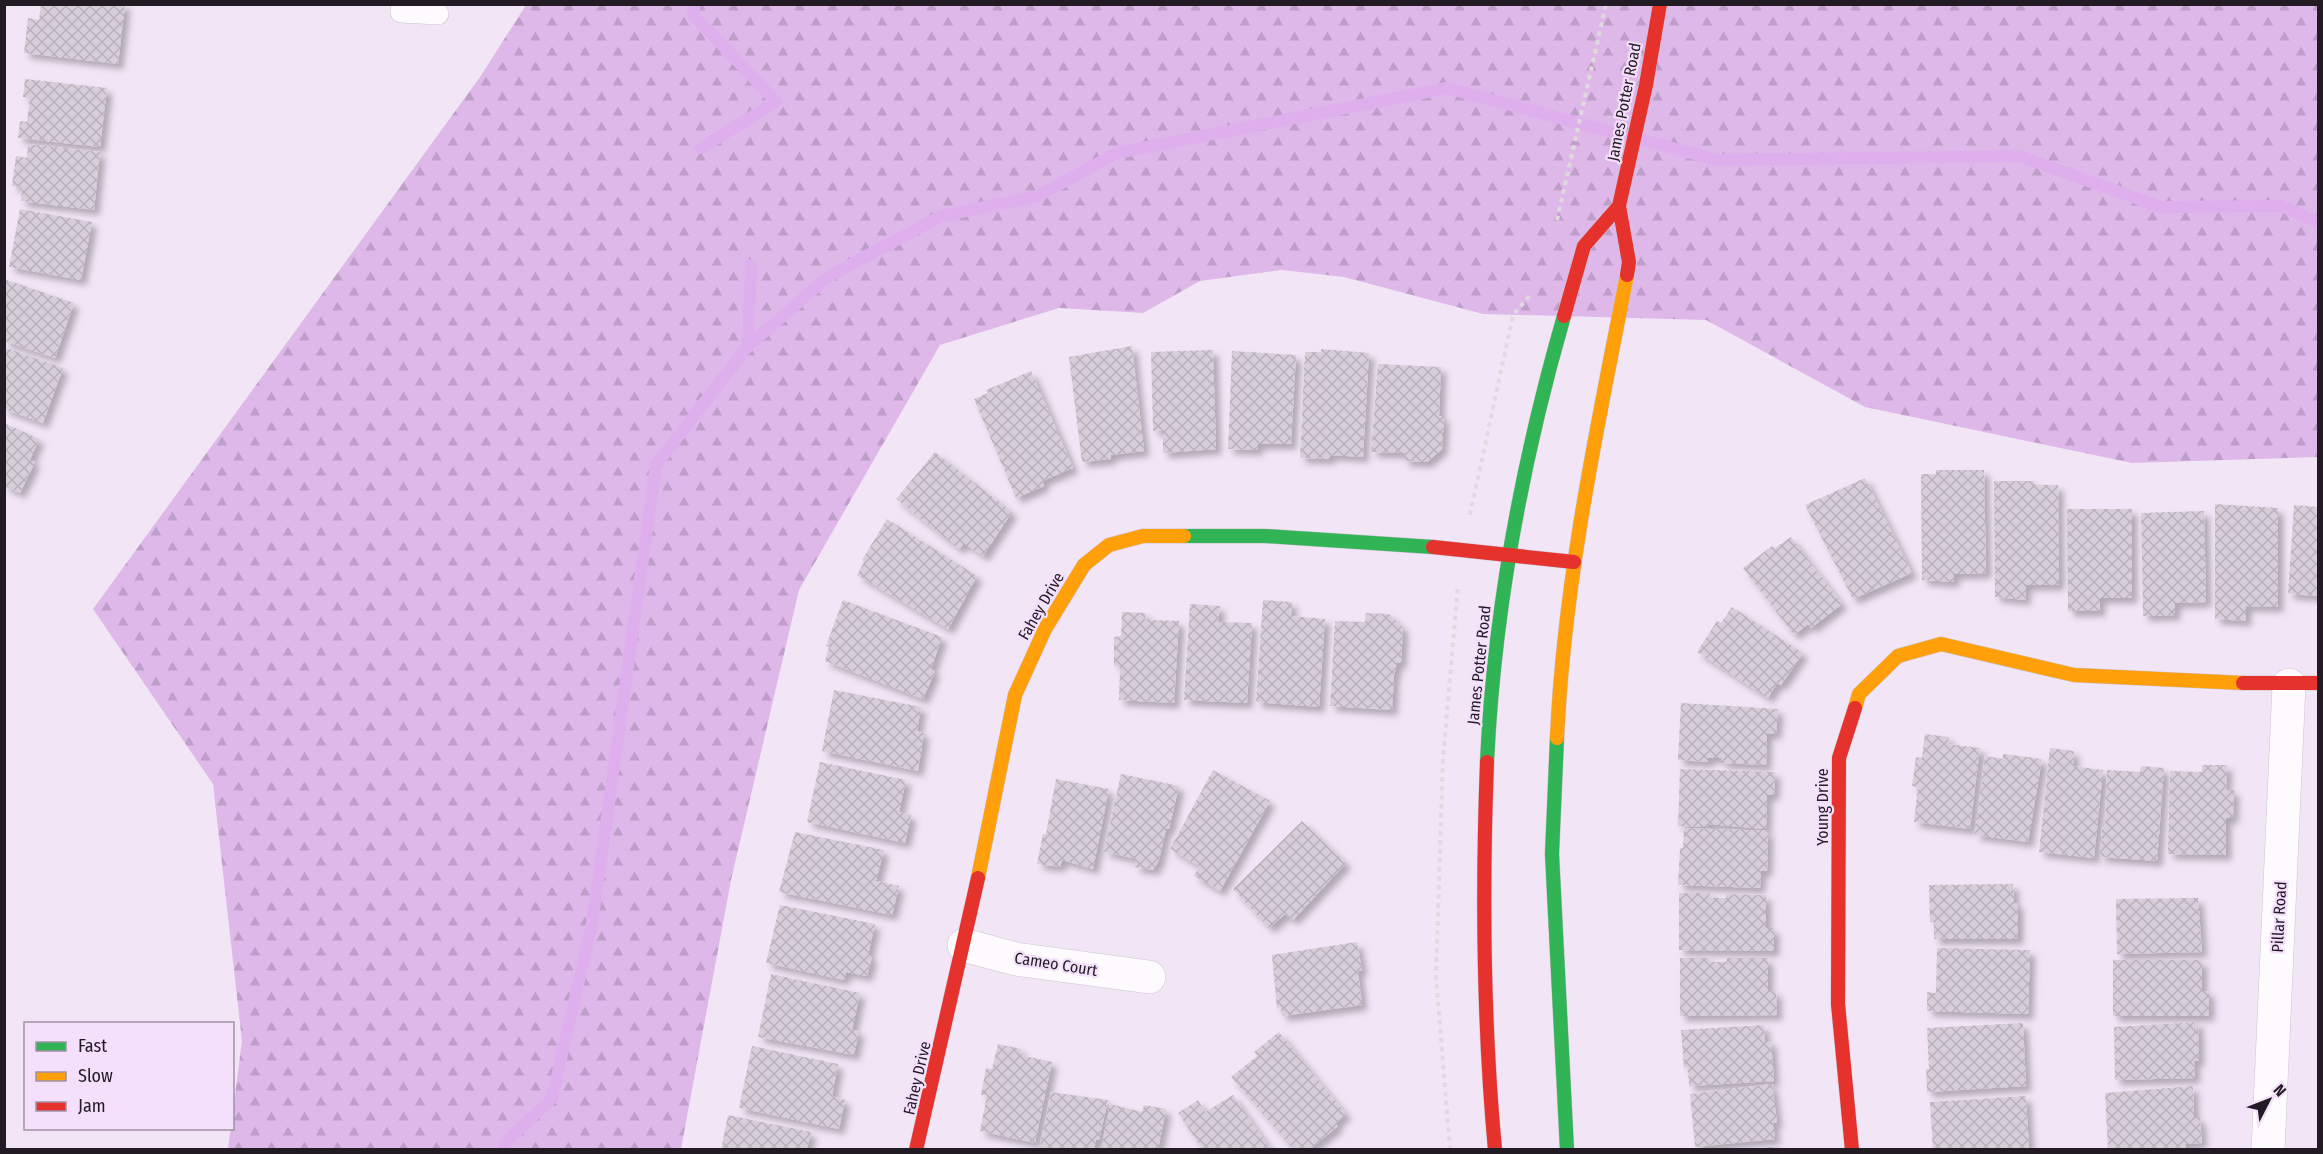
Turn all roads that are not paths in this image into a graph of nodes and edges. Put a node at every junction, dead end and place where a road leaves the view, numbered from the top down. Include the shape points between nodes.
1 (402, 4) edge
2 (1660, 4) edge
3 (438, 14) dead end
4 (1619, 206) junction
5 (1507, 555) junction
6 (1574, 562) junction
7 (2304, 684) edge
8 (964, 945) junction
9 (1149, 977) dead end
10 (916, 1149) edge
11 (1496, 1149) edge
12 (1567, 1149) edge
13 (1852, 1149) edge
14 (2268, 1149) edge

1 - 3 lane via 401,12
2 - 4 main road, James Potter Road
4 - 5 main road, James Potter Road via 1584,246 1546,382
4 - 6 main road, James Potter Road via 1629,262
5 - 6 main road, Fahey Drive
5 - 8 main road, Fahey Drive via 1265,536 1143,536 1109,545 1084,565 1032,654 1015,695
5 - 11 main road, James Potter Road via 1489,723 1483,867 1483,970
6 - 12 main road, James Potter Road via 1558,716 1552,854
7 - 13 main road, Young Drive via 2074,675 1941,644 1898,656 1859,694 1839,758 1839,1004
7 - 14 street, Pillar Road
8 - 9 street, Cameo Court via 1016,959
8 - 10 main road, Fahey Drive

